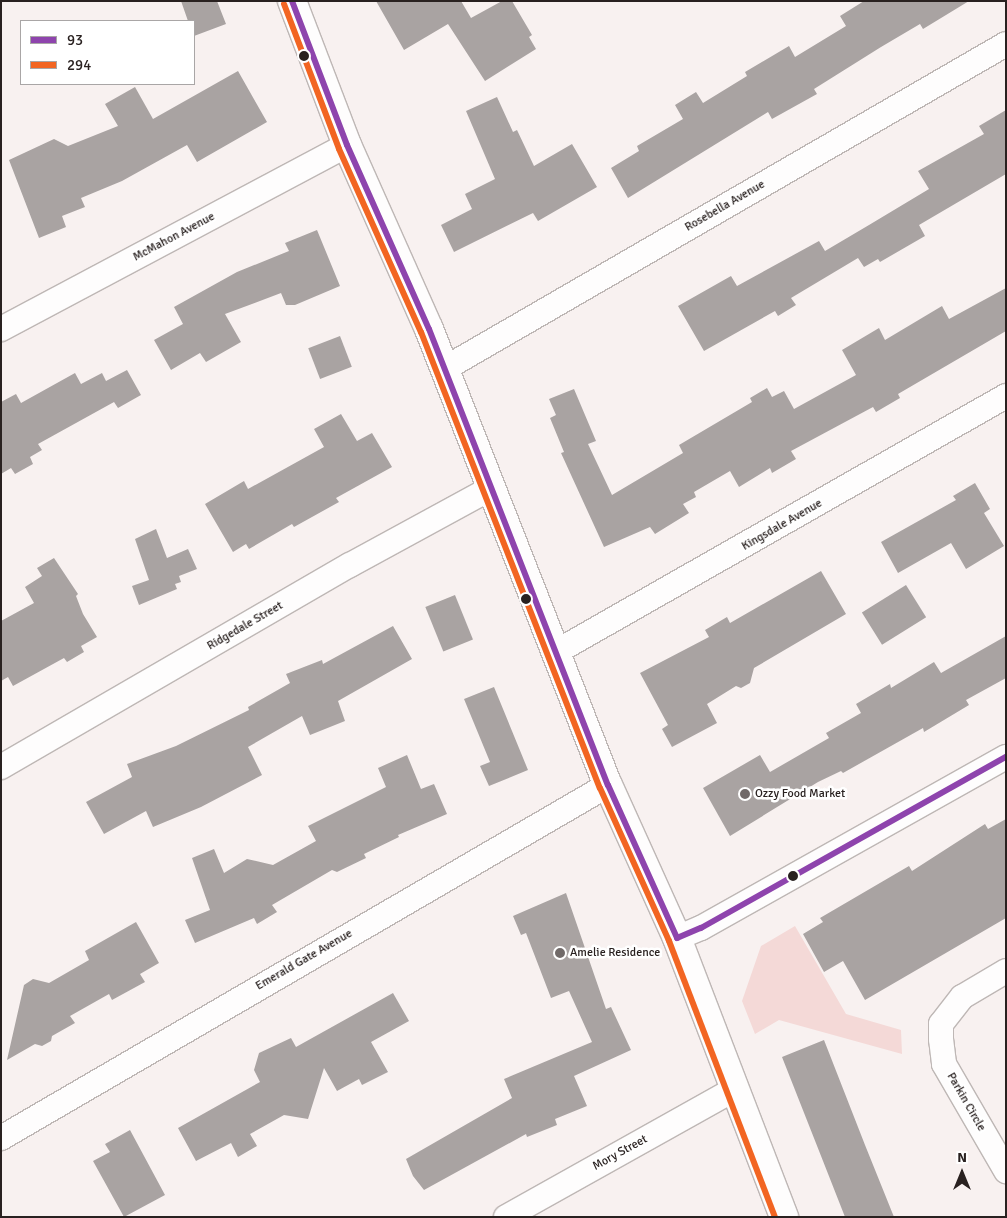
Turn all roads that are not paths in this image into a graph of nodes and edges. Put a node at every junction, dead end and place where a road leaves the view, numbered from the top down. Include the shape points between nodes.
1 (292, 1) edge
2 (1006, 44) edge
3 (347, 145) junction
4 (1, 329) edge
5 (444, 369) junction
6 (1006, 396) edge
7 (491, 488) junction
8 (556, 652) junction
9 (1006, 757) edge
10 (1, 767) edge
11 (608, 785) junction
12 (677, 938) junction
13 (1006, 971) edge
14 (733, 1090) junction
15 (1, 1138) edge
16 (1006, 1171) edge
17 (506, 1217) edge
18 (784, 1217) edge

1 - 3 street
2 - 5 street, Rosebella Avenue
3 - 4 street, McMahon Avenue
3 - 5 street
5 - 7 street
6 - 8 street, Kingsdale Avenue
7 - 8 street
7 - 10 street, Ridgedale Street via 350,565
8 - 11 street
9 - 12 street via 701,928
11 - 12 street
11 - 15 street, Emerald Gate Avenue
12 - 14 street
13 - 16 street, Parkin Circle via 962,997 941,1024 944,1064
14 - 17 street, Mory Street
14 - 18 street

